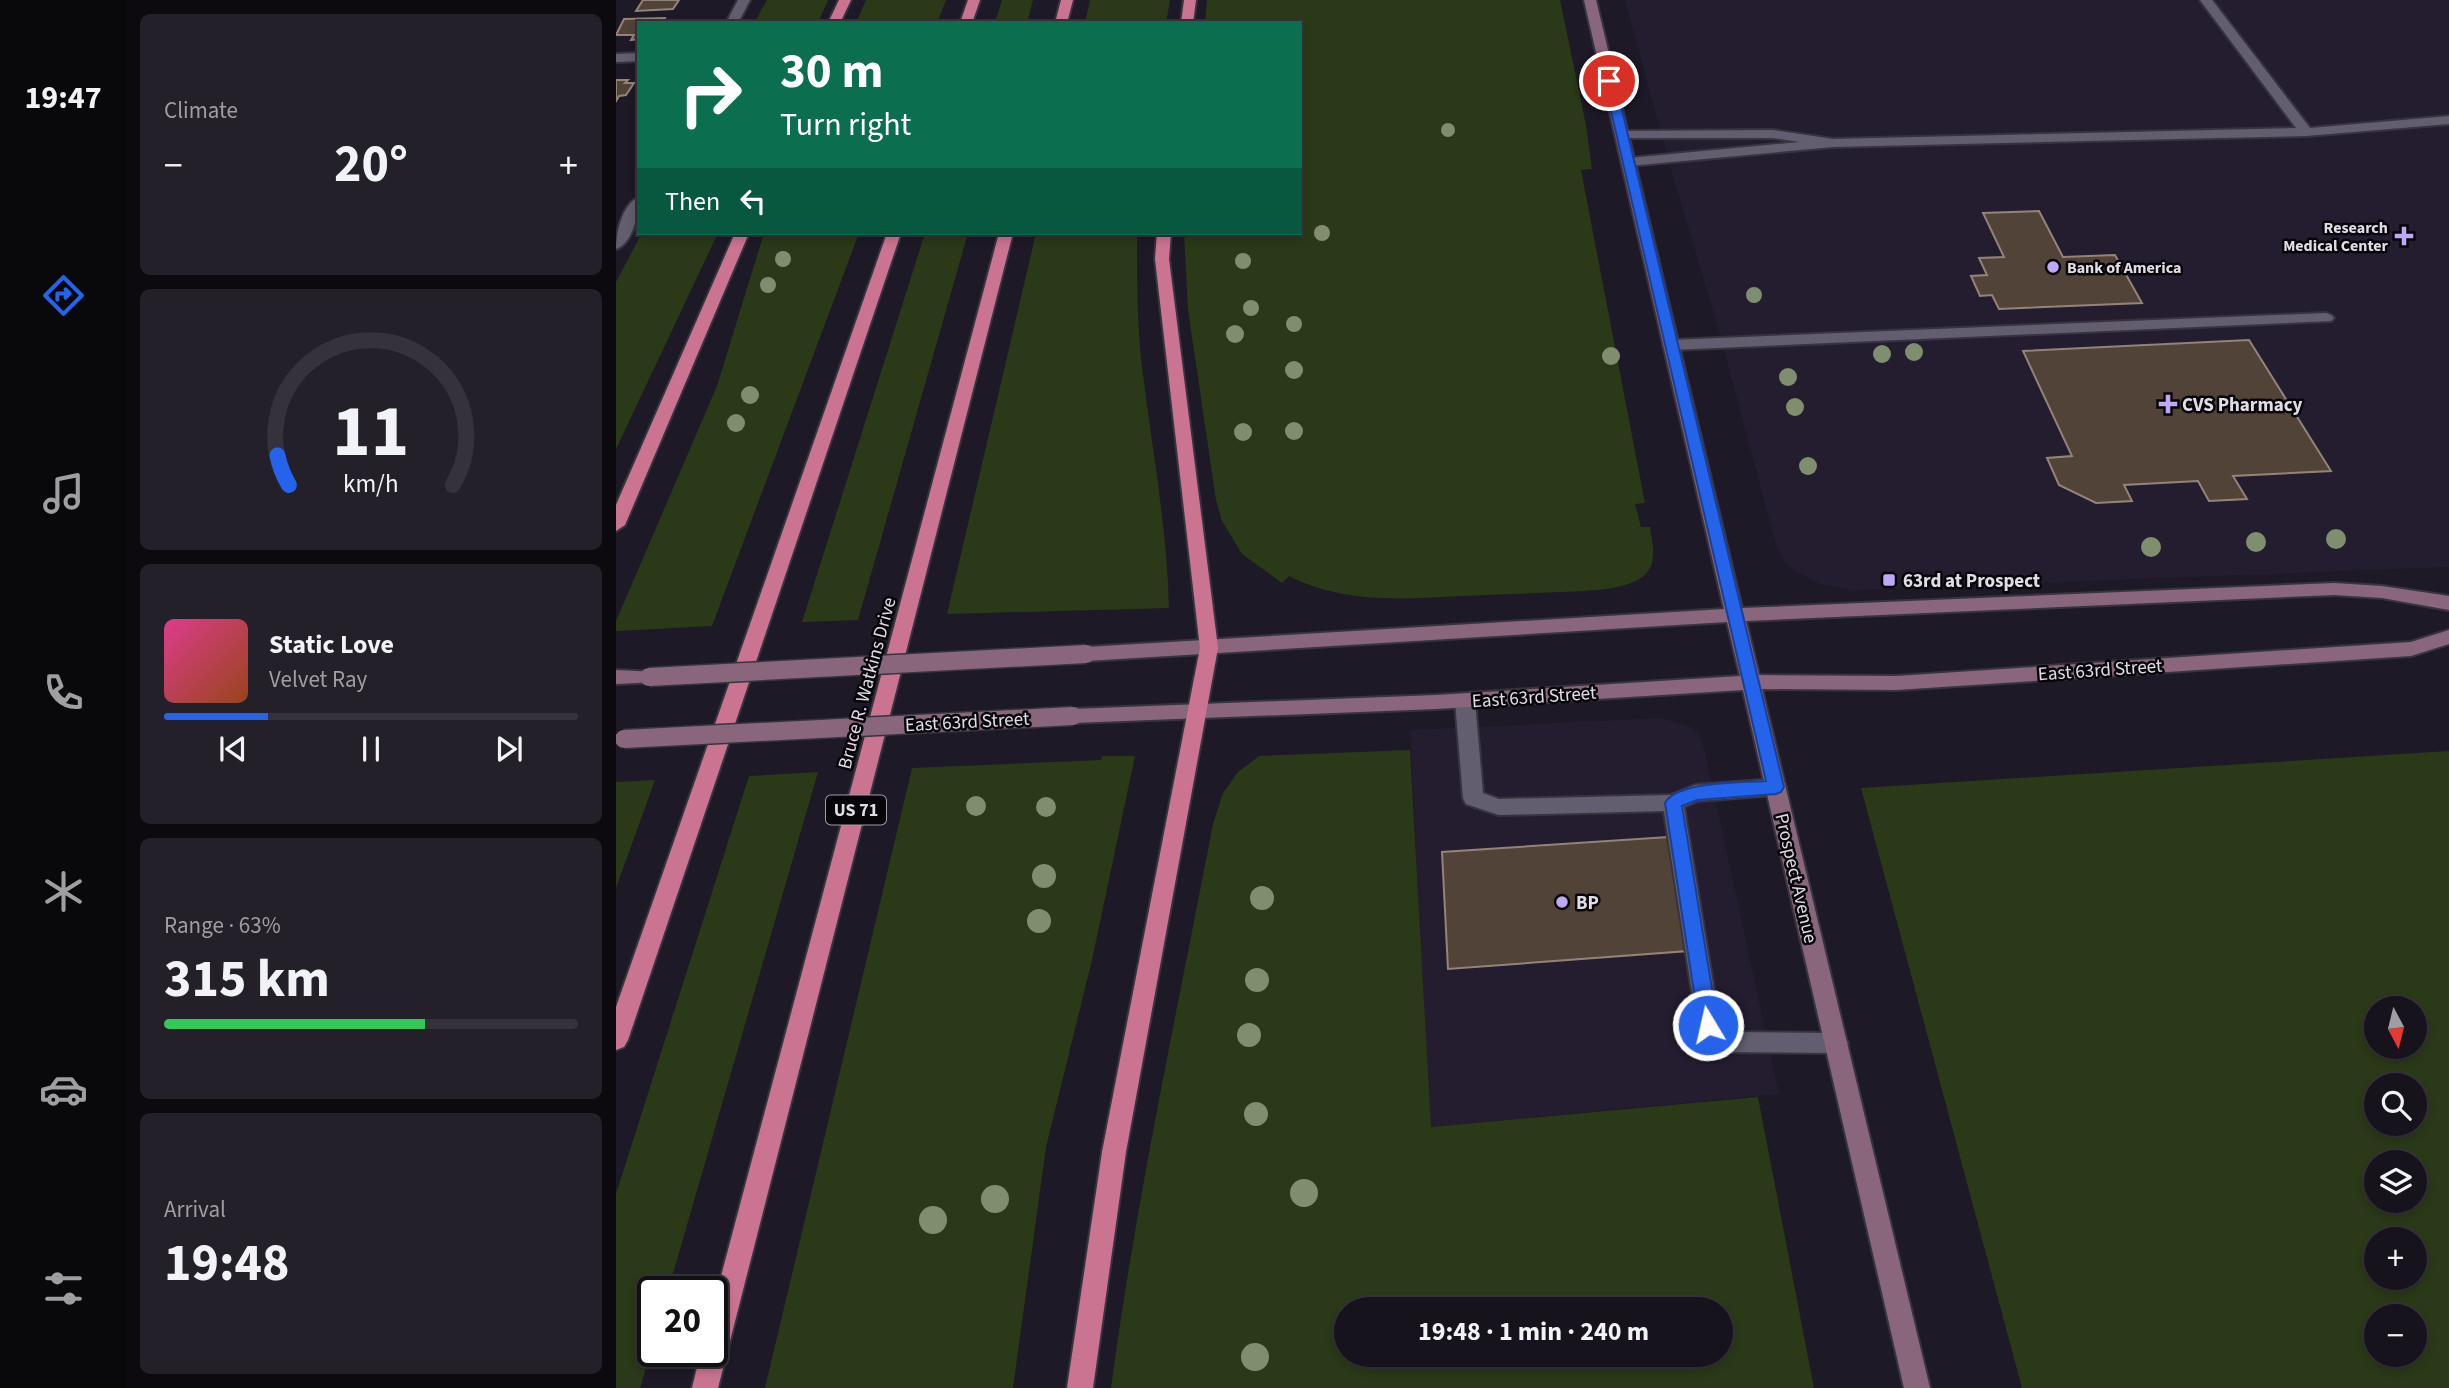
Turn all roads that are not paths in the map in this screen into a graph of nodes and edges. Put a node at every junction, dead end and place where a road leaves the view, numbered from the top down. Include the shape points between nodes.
1 (744, 0) edge
2 (845, 0) edge
3 (974, 0) edge
4 (1067, 0) edge
5 (1190, 0) edge
6 (1590, 0) edge
7 (2206, 0) edge
8 (733, 21) edge
9 (835, 21) edge
10 (967, 21) edge
11 (1062, 21) edge
12 (1187, 21) edge
13 (637, 57) edge
14 (616, 58) edge
15 (2449, 120) edge
16 (2306, 132) junction
17 (1622, 135) junction
18 (1833, 143) junction
19 (1629, 162) junction
20 (637, 205) edge
21 (741, 235) edge
22 (893, 235) edge
23 (1005, 235) edge
24 (1164, 235) edge
25 (616, 245) edge
26 (2326, 318) dead end
27 (1671, 345) junction
28 (616, 525) edge
29 (2449, 603) edge
30 (1735, 615) junction
31 (2449, 637) edge
32 (1209, 648) junction
33 (616, 677) edge
34 (1751, 682) junction
35 (1465, 701) junction
36 (1197, 711) junction
37 (620, 739) edge
38 (1776, 787) junction
39 (1673, 803) junction
40 (616, 1040) edge
41 (1836, 1043) junction
42 (705, 1388) edge
43 (1080, 1388) edge
44 (1917, 1388) edge

1 - 8 street
2 - 9 highway
3 - 10 highway
4 - 11 highway
5 - 12 highway
6 - 17 main road, Prospect Avenue
7 - 16 street
13 - 14 street
15 - 16 street
16 - 18 street
17 - 18 street via 1773,134
17 - 19 main road, Prospect Avenue
18 - 19 street
19 - 27 main road, Prospect Avenue
20 - 25 street
21 - 28 highway
22 - 40 highway
23 - 42 highway, Bruce R. Watkins Drive / US 71
24 - 32 highway via 1177,397
26 - 27 street
27 - 30 main road, Prospect Avenue
29 - 30 main road via 2334,589
30 - 32 main road
30 - 34 main road, Prospect Avenue
31 - 34 main road, East 63rd Street via 2411,649 1938,680
32 - 33 main road, bridge
32 - 36 highway
34 - 35 main road, East 63rd Street
34 - 38 main road, Prospect Avenue
35 - 36 main road, East 63rd Street
35 - 39 street via 1473,798 1499,807
36 - 37 main road, East 63rd Street, bridge
36 - 43 highway via 1114,1152
38 - 39 street via 1695,793
38 - 41 main road, Prospect Avenue
39 - 41 street via 1708,1025 1722,1042
41 - 44 main road, Prospect Avenue

